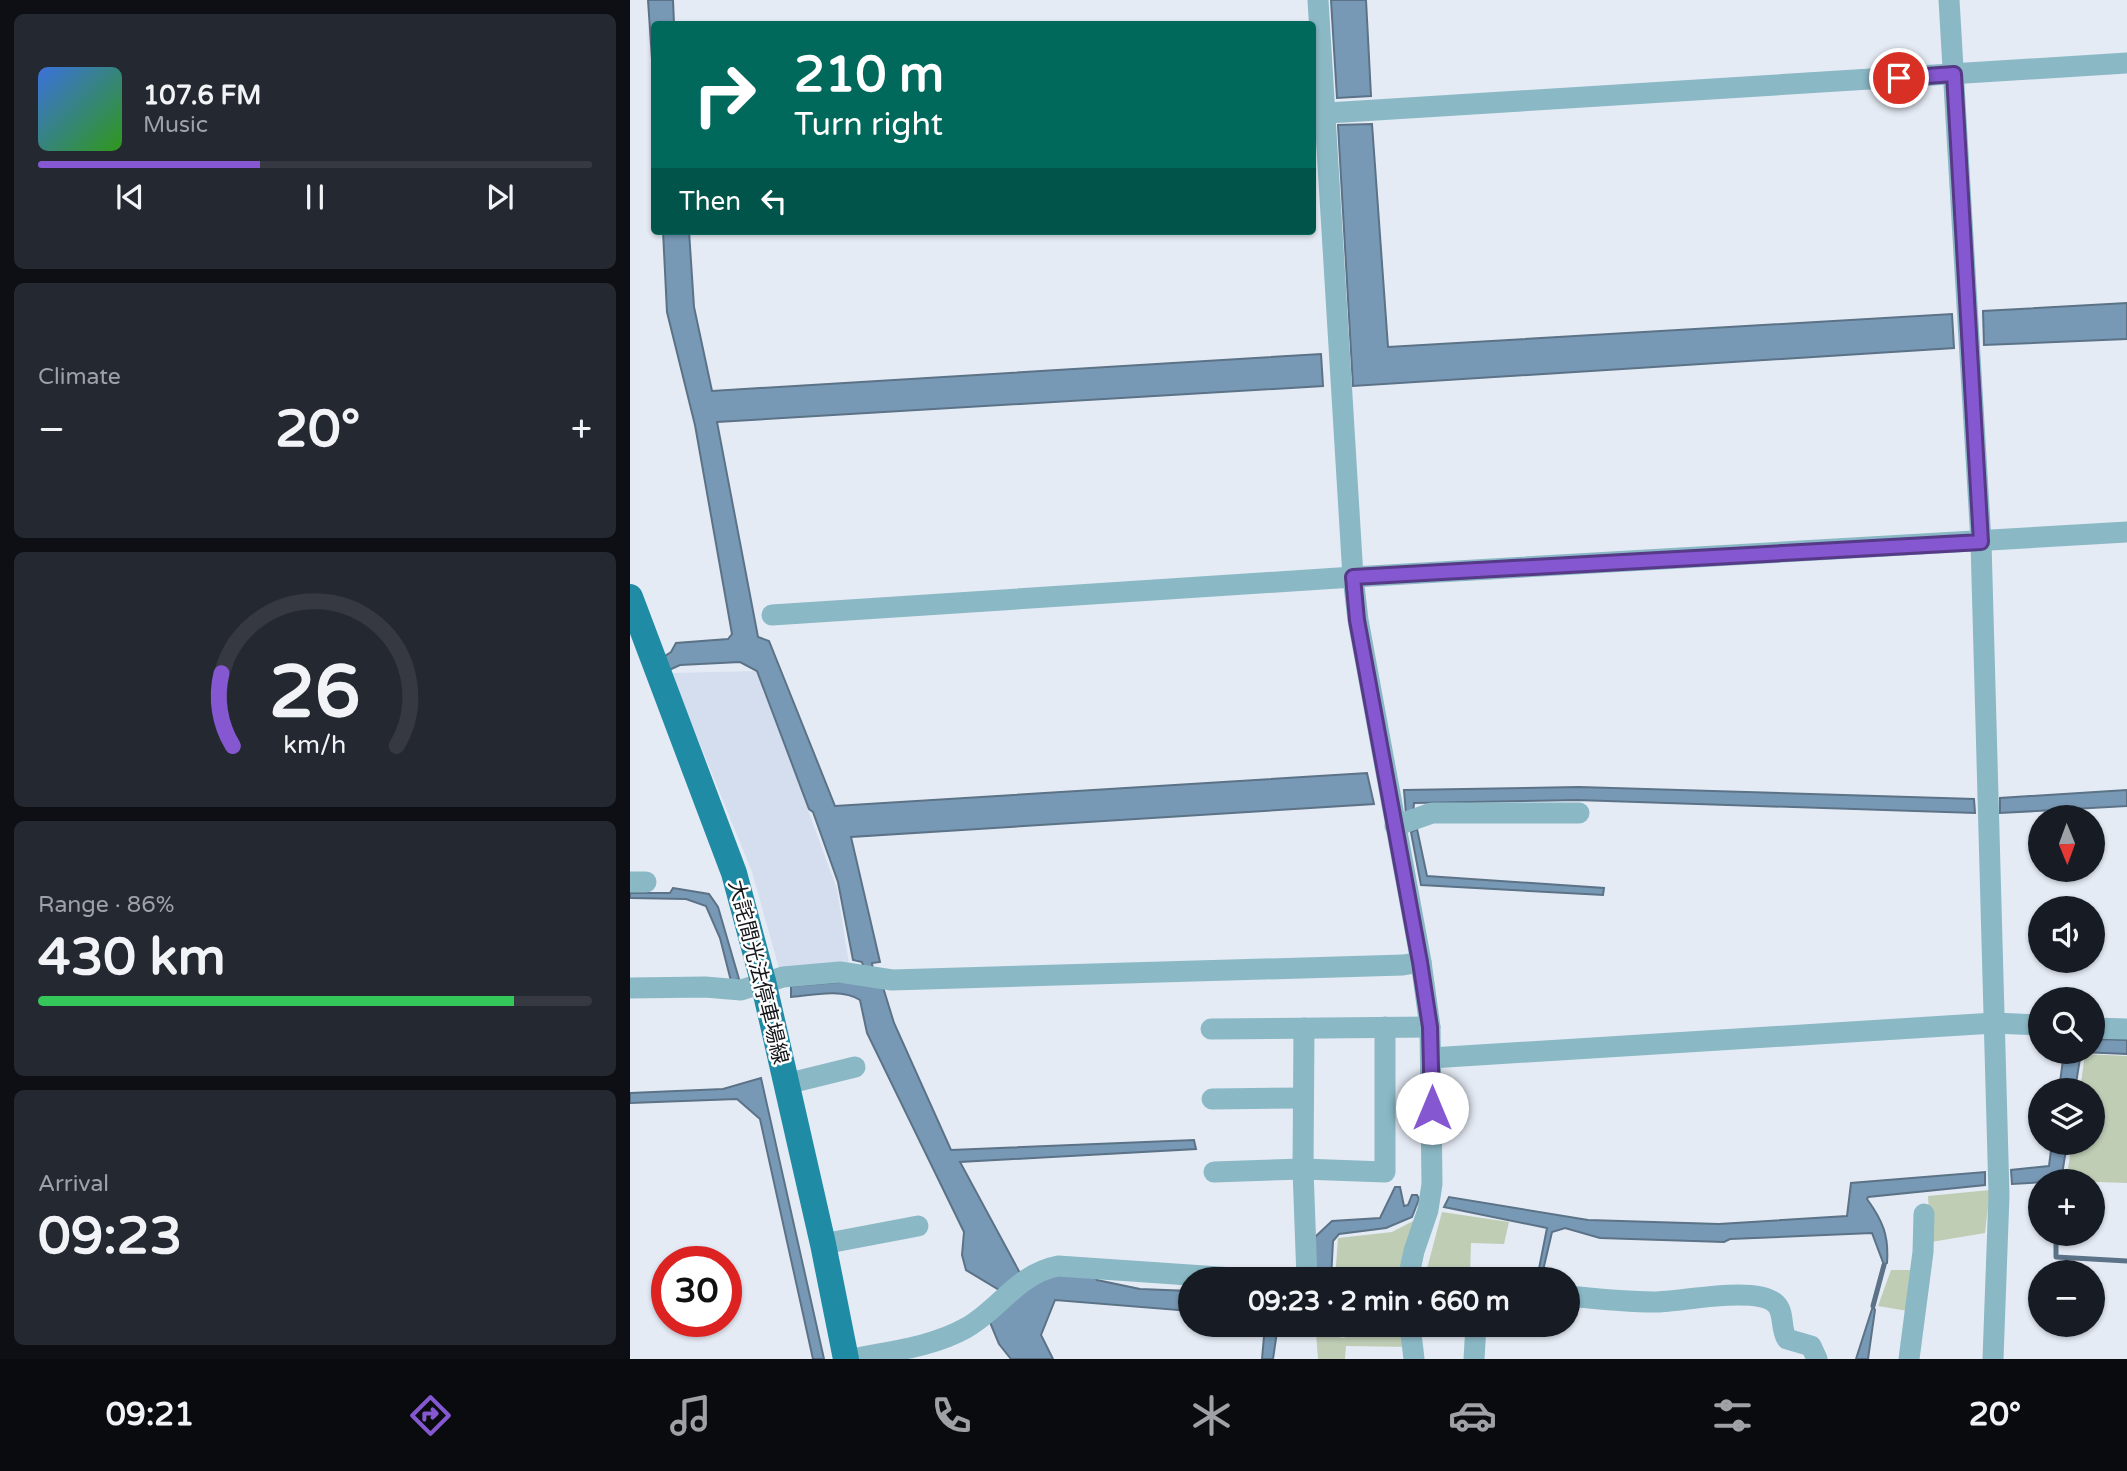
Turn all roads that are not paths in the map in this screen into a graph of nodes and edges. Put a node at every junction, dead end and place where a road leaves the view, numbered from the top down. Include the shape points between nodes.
1 (1318, 0) edge
2 (1949, 0) edge
3 (2127, 63) edge
4 (1954, 74) junction
5 (1319, 113) edge
6 (2127, 532) edge
7 (1981, 542) junction
8 (1353, 577) junction
9 (630, 597) edge
10 (772, 615) dead end
11 (1579, 813) dead end
12 (1395, 826) junction
13 (1420, 962) junction
14 (763, 981) junction
15 (630, 988) edge
16 (1994, 1023) junction
17 (2028, 1024) edge
18 (1385, 1027) junction
19 (1430, 1027) junction
20 (1304, 1028) junction
21 (2105, 1028) edge
22 (1212, 1029) dead end
23 (2127, 1029) edge
24 (1432, 1058) junction
25 (855, 1068) dead end
26 (786, 1084) junction
27 (1303, 1098) junction
28 (1212, 1099) dead end
29 (1303, 1169) junction
30 (1214, 1172) dead end
31 (1924, 1214) dead end
32 (918, 1226) dead end
33 (823, 1244) junction
34 (1307, 1267) edge
35 (1411, 1267) edge
36 (1178, 1274) edge
37 (1580, 1297) edge
38 (1411, 1337) edge
39 (1475, 1337) edge
40 (846, 1359) edge
41 (853, 1359) edge
42 (1414, 1359) edge
43 (1474, 1359) edge
44 (1817, 1359) edge
45 (1909, 1359) edge
46 (1993, 1359) edge

1 - 5 street
2 - 4 street
3 - 4 street
4 - 5 street
4 - 7 street
5 - 8 street
6 - 7 street
7 - 8 street
7 - 16 street
8 - 10 street
8 - 12 street
9 - 14 main road, 大詫間光法停車場線 via 734,873
11 - 12 street via 1432,813
12 - 13 street
13 - 14 street via 892,980 840,972
13 - 19 street
14 - 15 street via 741,990
14 - 26 main road, 大詫間光法停車場線
16 - 17 street
16 - 24 street
16 - 46 street via 1999,1195
18 - 19 street
18 - 20 street
18 - 29 street via 1385,1172
19 - 24 street
20 - 22 street
20 - 27 street
21 - 23 street
24 - 35 street via 1432,1184
25 - 26 street
26 - 33 main road, 大詫間光法停車場線
27 - 28 street
27 - 29 street
29 - 30 street
29 - 34 street
31 - 45 street
32 - 33 street
33 - 40 main road, 大詫間光法停車場線
36 - 41 street via 1058,1266 1041,1269 969,1327 923,1345
37 - 44 street via 1656,1302 1761,1297 1776,1304 1787,1339 1811,1346
38 - 42 street
39 - 43 street

